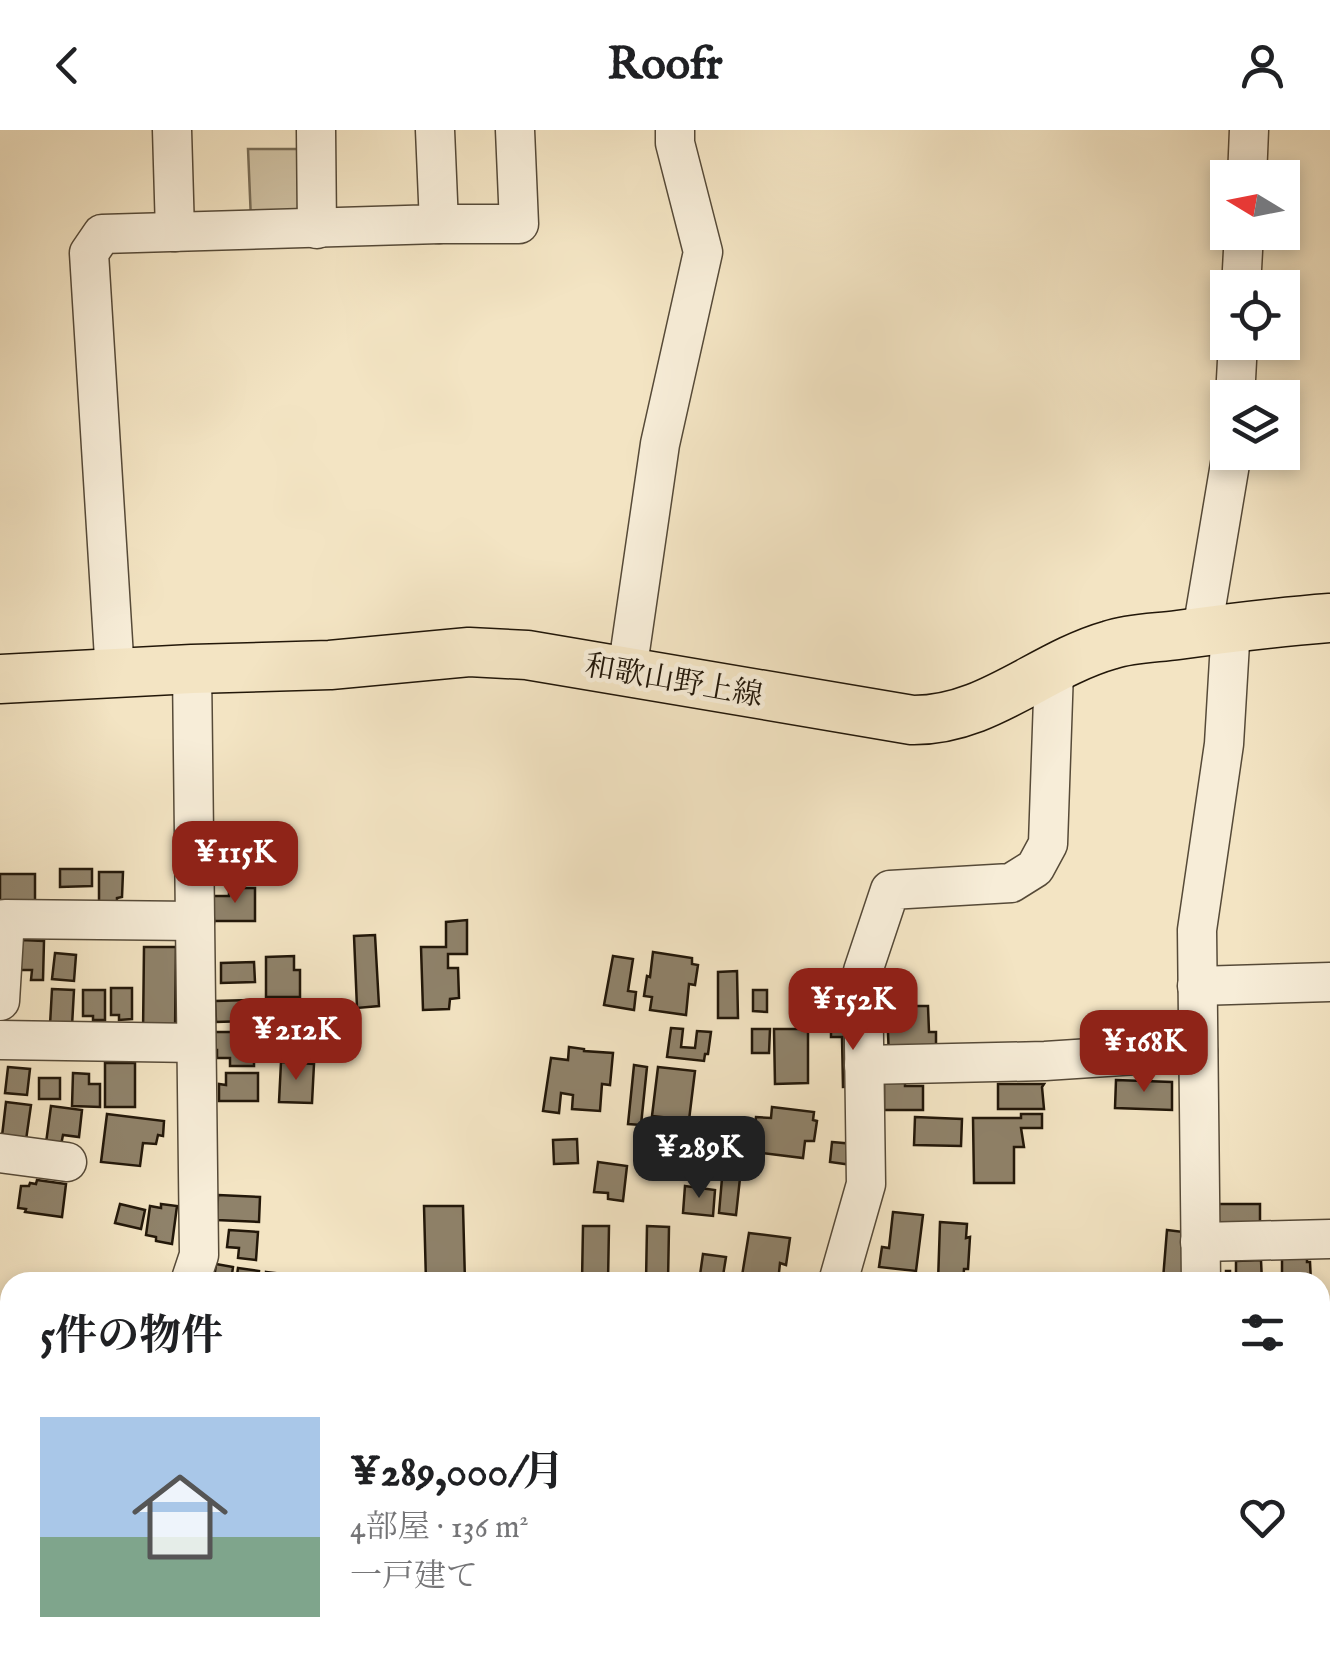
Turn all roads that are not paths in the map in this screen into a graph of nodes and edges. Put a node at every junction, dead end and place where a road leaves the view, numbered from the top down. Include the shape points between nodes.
1 (172, 130) edge
2 (316, 130) edge
3 (435, 130) edge
4 (515, 130) edge
5 (675, 130) edge
6 (1250, 130) edge
7 (1248, 160) edge
8 (439, 224) junction
9 (317, 229) junction
10 (175, 232) junction
11 (1230, 470) edge
12 (1330, 618) edge
13 (1216, 629) junction
14 (192, 669) junction
15 (1054, 670) junction
16 (627, 672) junction
17 (115, 674) junction
18 (0, 679) edge
19 (195, 921) junction
20 (1330, 982) edge
21 (1198, 986) junction
22 (0, 1001) edge
23 (0, 1040) edge
24 (196, 1043) junction
25 (1198, 1051) junction
26 (864, 1065) junction
27 (0, 1154) edge
28 (67, 1162) dead end
29 (1330, 1239) edge
30 (1200, 1242) junction
31 (193, 1272) edge
32 (841, 1272) edge
33 (1201, 1272) edge

1 - 10 street
2 - 9 street
3 - 8 street
4 - 8 street via 519,224
5 - 16 street via 703,252 660,444
6 - 7 street
8 - 9 street
9 - 10 street
10 - 17 street via 102,234 88,252
11 - 13 street
12 - 13 main road, 和歌山野上線
13 - 15 main road, 和歌山野上線 via 1112,644
13 - 21 street via 1224,744 1197,930
14 - 16 main road, 和歌山野上線 via 330,666 469,652
14 - 17 main road, 和歌山野上線
14 - 19 street
15 - 16 main road, 和歌山野上線 via 978,708 937,720
15 - 26 street via 1048,844 1035,868 1011,883 890,890 863,971
17 - 18 main road, 和歌山野上線
19 - 22 street via 6,919
19 - 24 street
20 - 21 street
21 - 25 street
23 - 24 street
24 - 31 street
25 - 26 street
25 - 30 street
26 - 32 street via 866,1184
27 - 28 street
29 - 30 street
30 - 33 street

